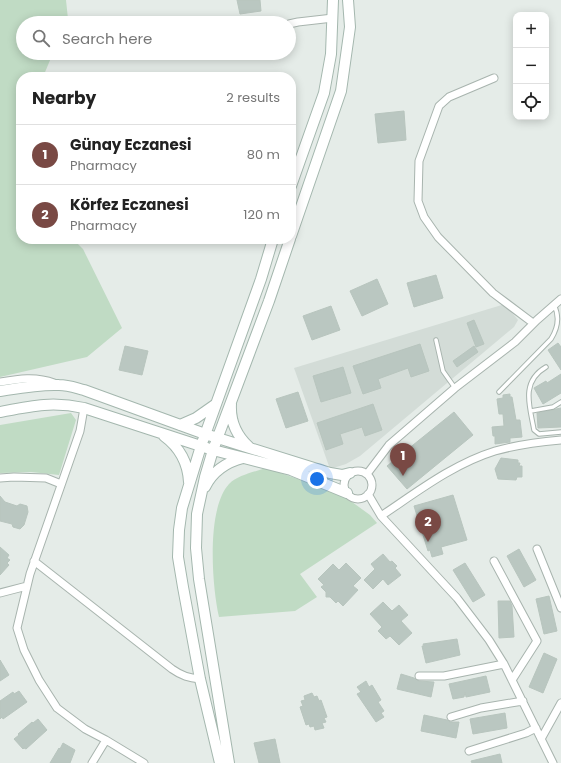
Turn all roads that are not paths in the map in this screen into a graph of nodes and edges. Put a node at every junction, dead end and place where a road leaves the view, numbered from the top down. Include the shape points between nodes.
1 (333, 0) edge
2 (348, 0) edge
3 (333, 18) junction
4 (296, 22) edge
5 (494, 78) dead end
6 (296, 172) edge
7 (296, 223) edge
8 (272, 244) edge
9 (289, 244) edge
10 (561, 299) edge
11 (554, 305) junction
12 (533, 323) junction
13 (436, 340) dead end
14 (546, 368) dead end
15 (0, 382) edge
16 (59, 385) junction
17 (455, 388) junction
18 (0, 391) edge
19 (499, 392) dead end
20 (231, 401) junction
21 (561, 402) edge
22 (216, 404) junction
23 (84, 408) junction
24 (531, 411) junction
25 (0, 412) edge
26 (180, 425) junction
27 (156, 431) junction
28 (561, 432) edge
29 (206, 434) junction
30 (217, 438) junction
31 (561, 440) edge
32 (201, 446) junction
33 (250, 448) junction
34 (213, 450) junction
35 (243, 458) junction
36 (350, 473) junction
37 (367, 474) junction
38 (0, 478) edge
39 (61, 484) junction
40 (189, 486) junction
41 (347, 493) junction
42 (368, 494) junction
43 (201, 496) junction
44 (381, 516) junction
45 (537, 550) dead end
46 (34, 561) junction
47 (494, 561) dead end
48 (27, 586) junction
49 (0, 593) edge
50 (561, 608) edge
51 (504, 664) junction
52 (420, 676) dead end
53 (200, 679) junction
54 (512, 680) junction
55 (523, 701) junction
56 (561, 703) edge
57 (451, 717) dead end
58 (536, 728) junction
59 (541, 739) junction
60 (106, 740) junction
61 (469, 750) dead end
62 (92, 763) edge
63 (144, 763) edge
64 (220, 763) edge
65 (229, 763) edge
66 (553, 763) edge

1 - 3 street
2 - 7 street via 350,27 341,91
3 - 4 street
3 - 6 street via 331,54 324,93
5 - 12 street via 449,97 439,106 419,161 418,201 424,217 438,237 493,293
8 - 22 street
9 - 20 street
10 - 11 street
11 - 12 street
11 - 19 lane via 558,320 551,339
12 - 17 street via 515,342
13 - 17 lane via 443,371
14 - 24 lane via 537,373 530,385 528,394
15 - 16 street via 45,379
16 - 18 street
16 - 26 street via 84,390
17 - 37 street via 389,445
20 - 30 street
20 - 33 street via 236,430
21 - 24 lane via 553,407
22 - 26 street via 196,418
22 - 29 street
23 - 25 street via 54,404
23 - 27 street
23 - 39 street via 80,431
24 - 28 lane via 535,432
26 - 29 street
27 - 32 street
27 - 40 street via 167,438 181,453
29 - 30 street
29 - 32 street
30 - 33 street
30 - 34 street
31 - 44 street via 507,448 482,456 456,468
32 - 34 street
32 - 40 street
33 - 36 street via 330,473
34 - 35 street
34 - 43 street
35 - 41 street via 291,470
35 - 43 street via 219,469 206,484
36 - 37 street via 359,471
36 - 41 street via 344,484
37 - 42 street via 371,486
38 - 39 street via 46,478
39 - 46 street
40 - 53 street via 182,508 178,557
41 - 42 street via 359,498
42 - 44 street
43 - 65 street via 197,514 196,548 200,587
44 - 51 street via 457,598
45 - 50 street
46 - 48 street
46 - 53 street via 172,669 182,676
47 - 54 street via 537,641
48 - 49 street
48 - 60 street via 17,628 24,650 39,680 57,708 85,729
51 - 52 street via 444,676
51 - 54 street
53 - 64 street
54 - 55 street
55 - 57 street via 481,708
55 - 58 street
56 - 59 street
58 - 59 street
58 - 61 street
59 - 66 street
60 - 62 street
60 - 63 street

